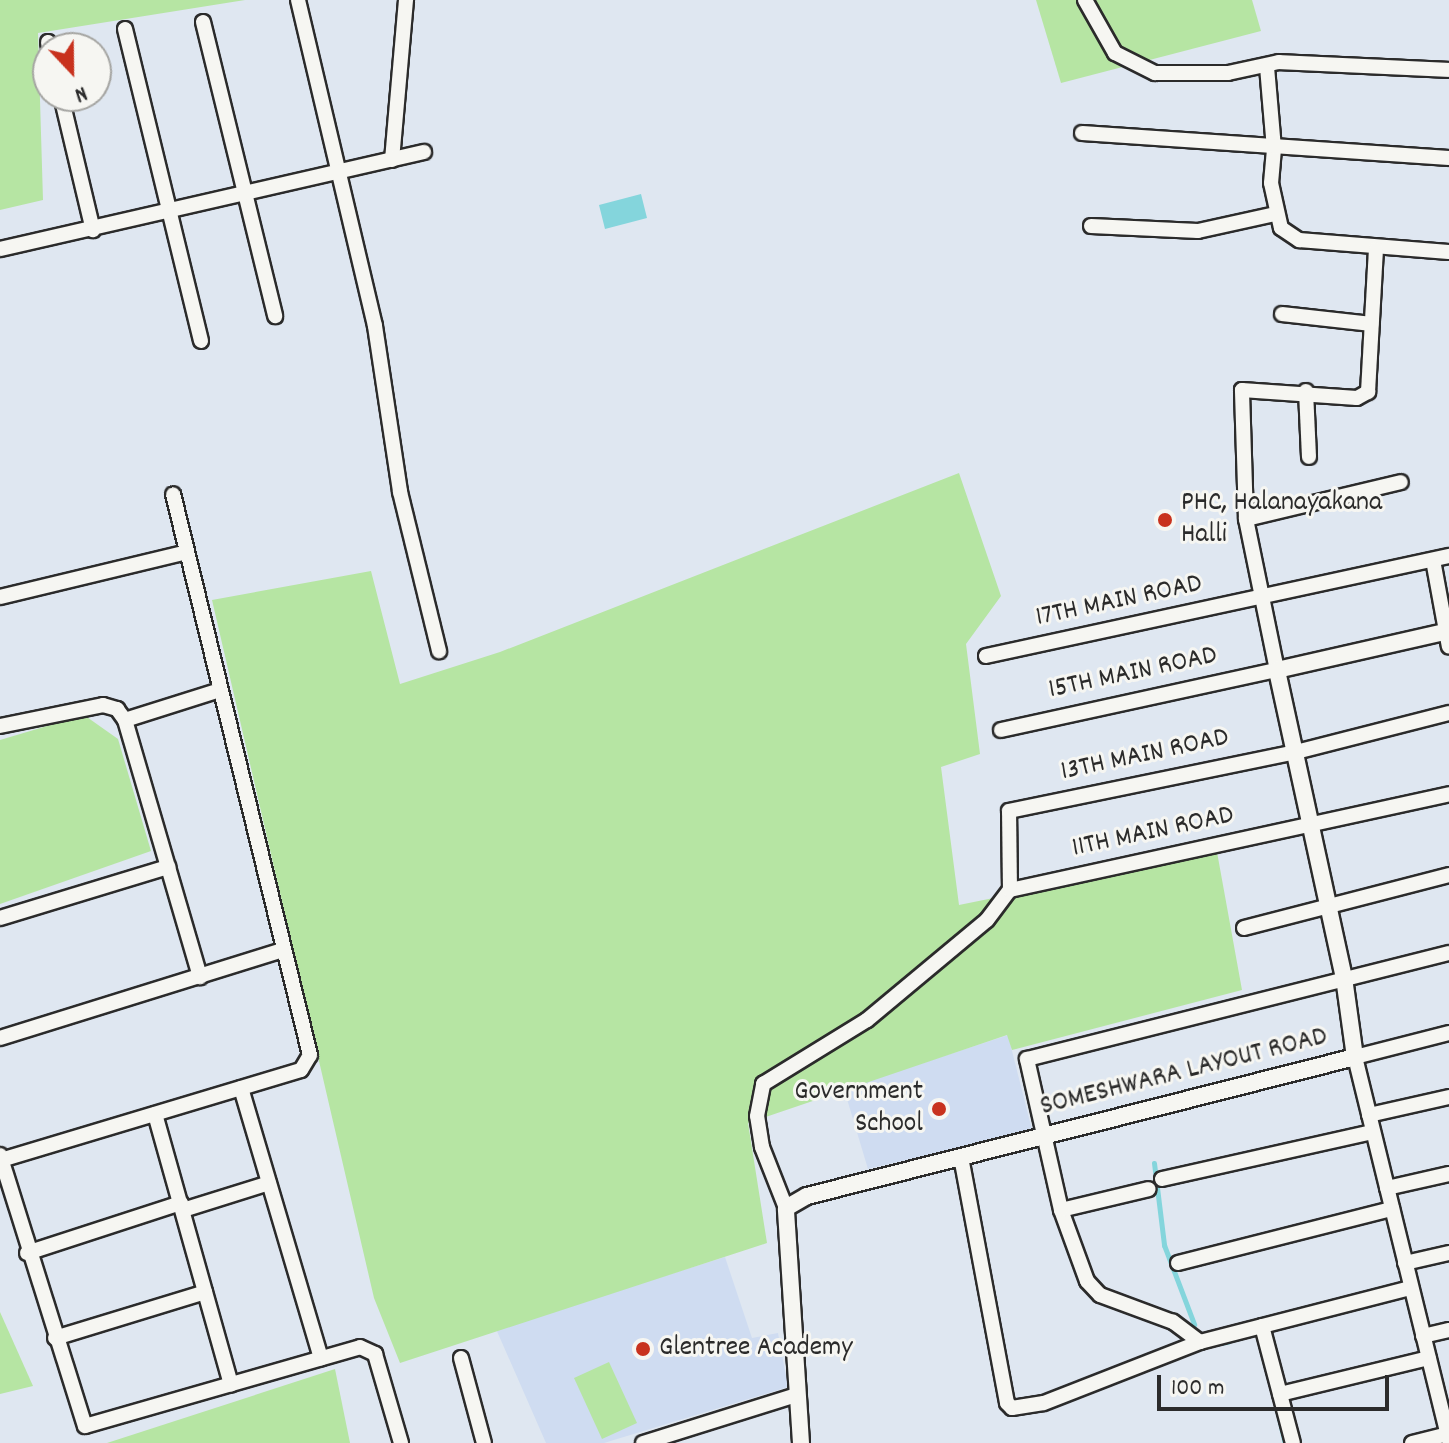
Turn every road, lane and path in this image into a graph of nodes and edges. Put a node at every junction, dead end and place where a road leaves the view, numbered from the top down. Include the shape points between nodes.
1 (298, 0) edge
2 (406, 0) edge
3 (1085, 0) edge
4 (203, 22) dead end
5 (125, 29) dead end
6 (1267, 67) junction
7 (1449, 70) edge
8 (65, 112) edge
9 (1082, 133) dead end
10 (1274, 149) junction
11 (424, 152) dead end
12 (1449, 158) edge
13 (392, 160) junction
14 (339, 172) junction
15 (244, 195) junction
16 (169, 212) junction
17 (1275, 214) junction
18 (1091, 226) dead end
19 (93, 230) junction
20 (0, 249) edge
21 (1376, 249) junction
22 (1449, 252) edge
23 (1282, 314) dead end
24 (275, 316) dead end
25 (1371, 324) junction
26 (201, 341) dead end
27 (1306, 391) junction
28 (1309, 457) dead end
29 (1401, 482) dead end
30 (173, 494) dead end
31 (1246, 519) junction
32 (187, 552) junction
33 (1449, 556) edge
34 (1433, 560) junction
35 (0, 597) edge
36 (1262, 598) junction
37 (1448, 636) edge
38 (439, 651) dead end
39 (986, 656) dead end
40 (1277, 670) junction
41 (220, 690) junction
42 (1449, 713) edge
43 (125, 720) junction
44 (0, 726) edge
45 (1001, 730) dead end
46 (1292, 753) junction
47 (1449, 794) edge
48 (1307, 827) junction
49 (168, 867) junction
50 (1449, 875) edge
51 (1010, 890) junction
52 (1328, 906) junction
53 (0, 918) edge
54 (1244, 928) dead end
55 (282, 950) junction
56 (1449, 953) edge
57 (200, 977) junction
58 (1344, 978) junction
59 (1449, 1033) edge
60 (0, 1038) edge
61 (1355, 1057) junction
62 (241, 1088) junction
63 (1449, 1097) edge
64 (155, 1114) junction
65 (1369, 1115) junction
66 (1373, 1132) junction
67 (1041, 1137) junction
68 (961, 1157) junction
69 (1, 1158) edge
70 (1449, 1174) edge
71 (1162, 1179) dead end
72 (269, 1183) junction
73 (1387, 1188) junction
74 (1149, 1189) dead end
75 (182, 1206) junction
76 (786, 1208) junction
77 (1392, 1209) junction
78 (1061, 1210) junction
79 (27, 1253) junction
80 (1449, 1253) edge
81 (1178, 1263) dead end
82 (1405, 1263) junction
83 (1411, 1288) junction
84 (205, 1292) junction
85 (1262, 1326) junction
86 (1449, 1330) edge
87 (1423, 1336) junction
88 (55, 1338) junction
89 (1200, 1342) junction
90 (321, 1358) junction
91 (461, 1358) dead end
92 (1429, 1358) junction
93 (231, 1385) junction
94 (1280, 1394) junction
95 (796, 1395) junction
96 (1448, 1437) edge
97 (401, 1443) edge
98 (484, 1443) edge
99 (643, 1443) edge
100 (801, 1443) edge
101 (1293, 1443) edge
102 (1412, 1443) edge

1 - 14 street
2 - 13 street
3 - 6 street via 1115,53 1155,73
4 - 15 street
5 - 16 street
6 - 7 street via 1279,62
6 - 10 street
8 - 19 street
9 - 10 street
10 - 12 street
10 - 17 street
11 - 13 street
13 - 14 street
14 - 15 street
14 - 38 street via 375,326 400,492
15 - 16 street
15 - 24 street
16 - 19 street
16 - 26 street
17 - 18 street via 1198,231
17 - 21 street via 1281,228 1299,240
19 - 20 street
21 - 22 street
21 - 25 street
23 - 25 street
25 - 27 street via 1368,392 1357,398
27 - 28 street
27 - 31 street, SOMESHWARA LAYOUT ROAD via 1242,390
29 - 31 street
30 - 32 street
31 - 36 street, SOMESHWARA LAYOUT ROAD
32 - 35 street
32 - 41 street
33 - 34 street, 17TH MAIN ROAD
34 - 36 street, 17TH MAIN ROAD
34 - 37 street
36 - 39 street, 17TH MAIN ROAD
36 - 40 street, SOMESHWARA LAYOUT ROAD
37 - 40 street
40 - 45 street, 15TH MAIN ROAD
40 - 46 street, SOMESHWARA LAYOUT ROAD
41 - 43 street
41 - 55 street
42 - 46 street, 13TH MAIN ROAD
43 - 44 street via 117,709 103,705
43 - 49 street
46 - 48 street, SOMESHWARA LAYOUT ROAD
46 - 51 street, 13TH MAIN ROAD via 1009,811
47 - 48 street, 11TH MAIN ROAD
48 - 51 street, 11TH MAIN ROAD
48 - 52 street, SOMESHWARA LAYOUT ROAD
49 - 53 street
49 - 57 street
50 - 52 street
51 - 76 street via 987,920 867,1020 763,1084 757,1116 762,1147
52 - 54 street
52 - 58 street, SOMESHWARA LAYOUT ROAD
55 - 57 street
55 - 62 street via 310,1055 301,1070
56 - 58 street
57 - 60 street
58 - 61 street, SOMESHWARA LAYOUT ROAD
58 - 67 street via 1027,1059
59 - 61 street
61 - 65 street
61 - 67 street, SOMESHWARA LAYOUT ROAD
62 - 64 street
62 - 72 street
63 - 65 street
64 - 69 street
64 - 75 street
65 - 66 street
66 - 71 street
66 - 73 street
67 - 68 street, SOMESHWARA LAYOUT ROAD
67 - 78 street
68 - 76 street, SOMESHWARA LAYOUT ROAD via 807,1196
68 - 89 street via 1012,1408 1044,1403
69 - 79 street
70 - 73 street
72 - 75 street
72 - 90 street
73 - 77 street
74 - 78 street
75 - 79 street
75 - 84 street
76 - 95 street
77 - 81 street
77 - 82 street
78 - 89 street via 1087,1281 1100,1295 1173,1322
79 - 88 street
80 - 82 street
82 - 83 street
83 - 85 street
83 - 87 street
84 - 88 street
84 - 93 street
85 - 89 street
85 - 94 street
86 - 87 street
87 - 92 street
88 - 93 street via 85,1426
90 - 93 street
90 - 97 street via 360,1347 375,1354
91 - 98 street
92 - 94 street
92 - 96 street
94 - 101 street
95 - 99 street
95 - 100 street
96 - 102 street

